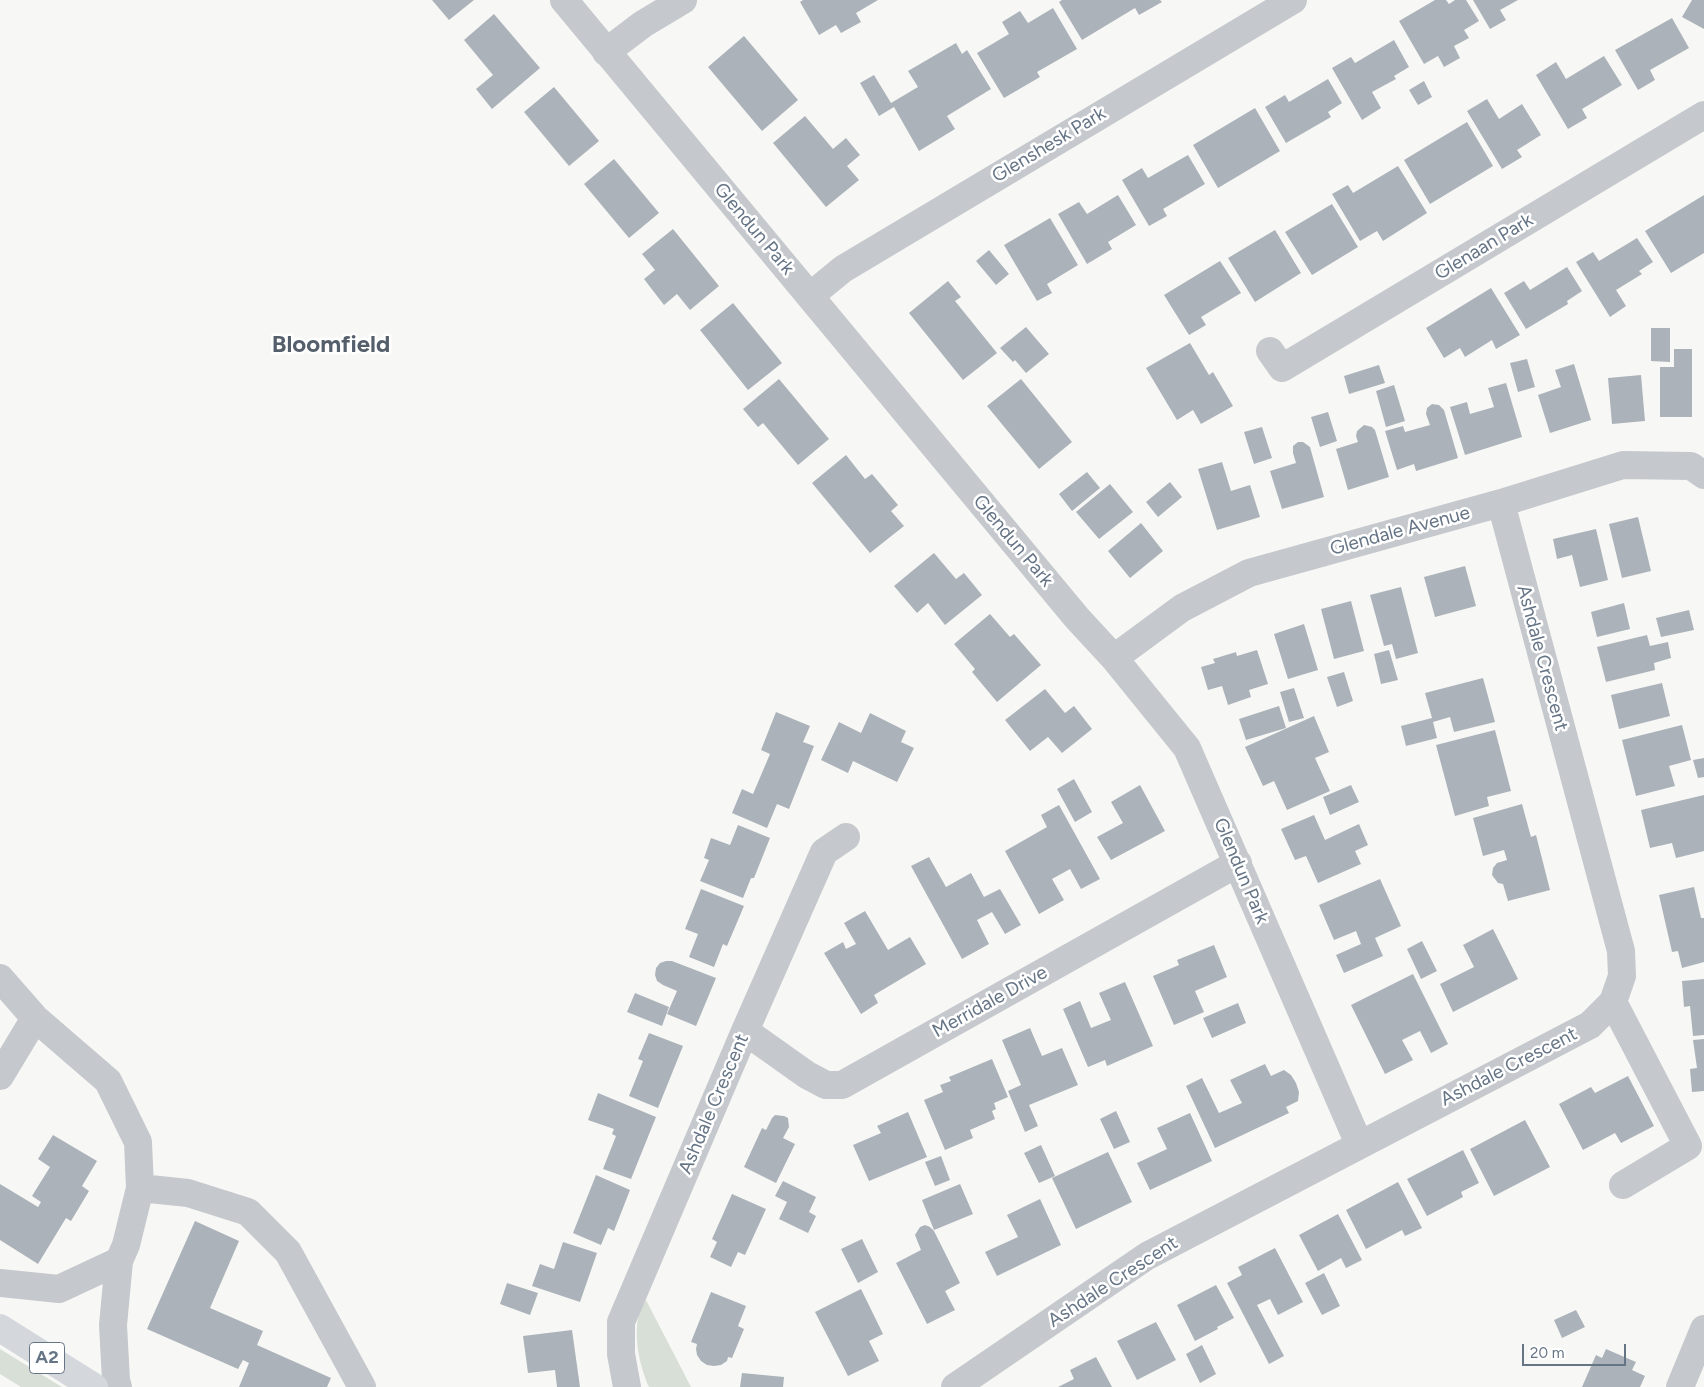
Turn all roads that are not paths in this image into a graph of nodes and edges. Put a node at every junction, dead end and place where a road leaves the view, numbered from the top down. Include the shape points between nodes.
1 (564, 0) edge
2 (683, 0) edge
3 (1293, 0) edge
4 (606, 52) junction
5 (1704, 115) edge
6 (810, 296) junction
7 (1270, 351) dead end
8 (1704, 475) edge
9 (1501, 503) junction
10 (1114, 658) junction
11 (846, 837) dead end
12 (1238, 863) junction
13 (0, 978) edge
14 (1613, 1002) junction
15 (35, 1018) junction
16 (745, 1030) junction
17 (0, 1076) edge
18 (1359, 1144) junction
19 (1623, 1185) dead end
20 (140, 1188) junction
21 (119, 1261) junction
22 (0, 1283) edge
23 (0, 1328) edge
24 (1704, 1329) edge
25 (94, 1387) edge
26 (118, 1387) edge
27 (362, 1387) edge
28 (627, 1387) edge
29 (955, 1387) edge
30 (1680, 1387) edge

1 - 4 street, Glendun Park
2 - 4 street
3 - 6 street, Glenshesk Park via 843,269
4 - 6 street, Glendun Park
5 - 7 street, Glenaan Park via 1282,368
6 - 10 street, Glendun Park via 1077,618
8 - 9 street, Glendale Avenue via 1691,466 1623,465
9 - 10 street, Glendale Avenue via 1249,573 1182,608
9 - 14 street, Ashdale Crescent via 1621,951 1622,976
10 - 12 street, Glendun Park via 1187,748
11 - 16 street, Ashdale Crescent via 824,852
12 - 16 street, Merridale Drive via 842,1085 826,1085 807,1075
12 - 18 street, Glendun Park
13 - 15 street
14 - 18 street, Ashdale Crescent via 1590,1025
14 - 19 street via 1688,1146
15 - 17 street
15 - 20 street via 108,1082 138,1142
16 - 28 street, Ashdale Crescent via 622,1322 621,1354
18 - 29 street, Ashdale Crescent via 1147,1256
20 - 21 street
20 - 27 street via 188,1193 248,1212 288,1252
21 - 22 street via 60,1288
21 - 26 street via 113,1325
23 - 25 highway, A2
24 - 30 street

